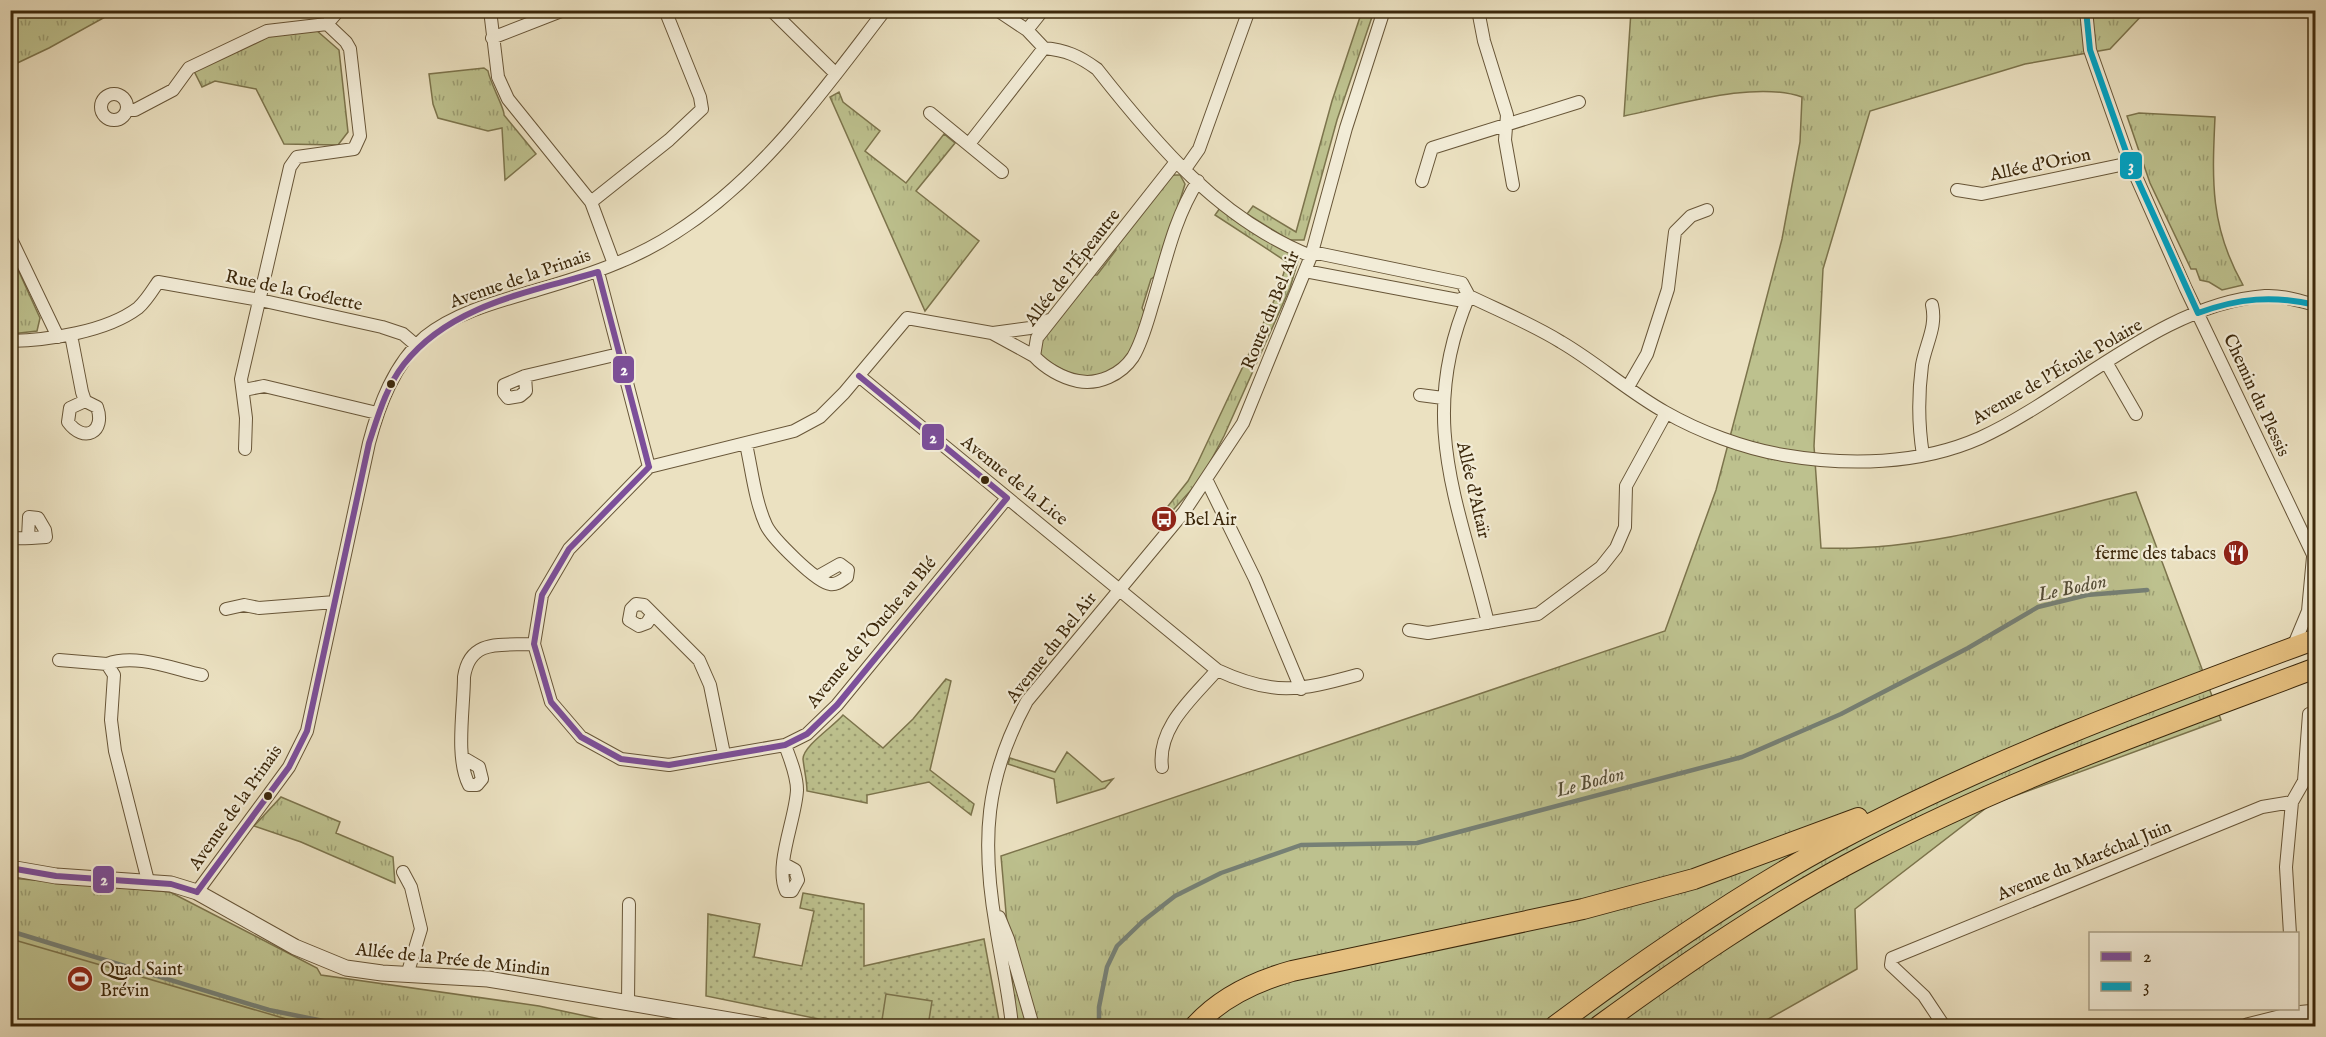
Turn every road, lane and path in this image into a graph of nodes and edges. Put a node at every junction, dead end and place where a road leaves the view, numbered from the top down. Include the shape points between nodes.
1 (339, 10) edge
2 (490, 10) edge
3 (564, 10) edge
4 (665, 10) edge
5 (771, 10) edge
6 (885, 10) edge
7 (997, 10) edge
8 (1043, 10) edge
9 (1249, 10) edge
10 (1384, 10) edge
11 (1478, 10) edge
12 (2086, 10) edge
13 (327, 24) junction
14 (1027, 30) junction
15 (492, 38) junction
16 (1044, 48) junction
17 (836, 74) junction
18 (1579, 102) dead end
19 (127, 110) dead end
20 (930, 112) dead end
21 (1506, 125) junction
22 (969, 144) junction
23 (2130, 163) junction
24 (1180, 166) junction
25 (1002, 172) dead end
26 (1198, 181) junction
27 (1422, 181) dead end
28 (1513, 185) dead end
29 (1957, 190) dead end
30 (591, 202) junction
31 (1707, 210) dead end
32 (10, 237) edge
33 (1312, 254) junction
34 (614, 264) junction
35 (1305, 271) junction
36 (598, 272) junction
37 (1470, 296) junction
38 (260, 300) junction
39 (2315, 302) edge
40 (1932, 305) dead end
41 (2198, 313) junction
42 (1050, 320) junction
43 (992, 333) junction
44 (64, 336) junction
45 (10, 341) edge
46 (417, 346) junction
47 (619, 354) junction
48 (1034, 357) junction
49 (2106, 362) junction
50 (525, 376) dead end
51 (859, 376) junction
52 (1628, 387) junction
53 (244, 390) junction
54 (1420, 395) dead end
55 (1443, 398) junction
56 (85, 401) dead end
57 (376, 413) junction
58 (1666, 413) junction
59 (2136, 414) dead end
60 (746, 444) junction
61 (245, 449) dead end
62 (1923, 455) junction
63 (649, 467) junction
64 (1207, 481) junction
65 (1007, 498) junction
66 (10, 538) edge
67 (28, 538) dead end
68 (2314, 559) edge
69 (817, 576) dead end
70 (1119, 589) junction
71 (335, 602) junction
72 (226, 609) dead end
73 (652, 615) dead end
74 (1488, 623) junction
75 (1409, 630) dead end
76 (2316, 639) edge
77 (534, 644) junction
78 (2293, 647) junction
79 (59, 660) dead end
80 (107, 664) junction
81 (2316, 668) edge
82 (1217, 670) junction
83 (202, 675) dead end
84 (1357, 675) dead end
85 (1301, 689) junction
86 (2309, 714) dead end
87 (785, 745) junction
88 (724, 754) junction
89 (462, 757) dead end
90 (1162, 766) dead end
91 (2292, 802) junction
92 (1879, 819) junction
93 (784, 864) dead end
94 (10, 868) edge
95 (403, 872) dead end
96 (148, 881) junction
97 (198, 892) junction
98 (628, 904) dead end
99 (994, 904) junction
100 (2290, 932) edge
101 (407, 975) junction
102 (1643, 994) junction
103 (628, 1002) junction
104 (2316, 1011) edge
105 (2295, 1016) edge
106 (765, 1026) edge
107 (1012, 1026) edge
108 (1033, 1026) edge
109 (1195, 1026) edge
110 (1555, 1026) edge
111 (1599, 1026) edge
112 (1622, 1026) edge
113 (1944, 1026) edge
114 (2247, 1026) edge

1 - 13 street
2 - 15 street
3 - 15 street
4 - 30 street via 702,109 669,141
5 - 17 street
6 - 17 street, Avenue de la Prinais
7 - 14 street
8 - 14 street
9 - 24 street, Allée de l'Épeautre via 1199,150
10 - 33 street, Route du Bel Air
11 - 21 street via 1507,115
12 - 23 street, Chemin du Plessis via 2090,50
13 - 19 street via 267,31 189,68 173,90 135,110
13 - 38 street via 350,49 359,144 292,161
14 - 16 street
15 - 30 street via 498,77 508,99
16 - 22 street
16 - 24 street, Avenue de l'Étoile Polaire via 1081,57 1097,69
17 - 34 street, Avenue de la Prinais via 750,176 675,233
18 - 21 street
20 - 22 street
21 - 27 street via 1432,148
21 - 28 street via 1504,140
22 - 25 street
23 - 29 street, Allée d'Orion via 1982,194
23 - 41 street, Chemin du Plessis
24 - 26 street, Avenue de l'Étoile Polaire
24 - 42 street, Allée de l'Épeautre
26 - 33 street, Avenue de l'Étoile Polaire via 1254,227
26 - 48 street, Allée de l'Épeautre via 1184,204 1148,321 1132,358 1116,374 1090,383 1067,379
30 - 34 street
31 - 52 street via 1691,216 1675,232 1668,289 1647,354
32 - 44 street
33 - 35 street, Route du Bel Air
33 - 37 street, Avenue de l'Étoile Polaire via 1455,281 1462,283
34 - 36 street, Avenue de la Prinais
35 - 37 street, Avenue de l'Étoile Polaire via 1458,300
35 - 64 street, Route du Bel Air via 1243,423
36 - 46 street, Avenue de la Prinais via 448,321
36 - 47 street
37 - 52 street, Avenue de l'Étoile Polaire via 1560,341
37 - 55 street, Allée d'Altaïr via 1455,328
38 - 44 street, Rue de la Goélette via 158,282 137,309 108,323
38 - 46 street, Rue de la Goélette via 382,327 403,334
38 - 53 street via 242,379
39 - 41 street, Avenue de l'Étoile Polaire via 2266,296 2228,302
40 - 62 street via 1935,321 1923,362 1918,401
41 - 49 street, Avenue de l'Étoile Polaire
41 - 68 street, Chemin du Plessis
42 - 43 street via 1021,330
42 - 48 street, Allée de l'Épeautre via 1038,338
43 - 48 street
43 - 51 street via 907,318
44 - 45 street
44 - 56 street
46 - 57 street, Avenue de la Prinais
47 - 50 street
47 - 63 street
49 - 59 street
49 - 62 street, Avenue de l'Étoile Polaire via 1980,438
51 - 60 street via 820,417 794,431
51 - 65 street, Avenue de la Lice
52 - 58 street, Avenue de l'Étoile Polaire
53 - 57 street via 264,386
53 - 61 street
54 - 55 street
55 - 74 street, Allée d'Altaïr via 1448,475
57 - 71 street, Avenue de la Prinais
58 - 62 street, Avenue de l'Étoile Polaire via 1710,433 1780,455 1857,462
58 - 74 street via 1626,486 1625,527 1616,548 1601,567 1538,614
60 - 63 street
60 - 69 street via 766,526
63 - 77 street, Avenue de l'Ouche au Blé via 561,559 542,595
64 - 70 street, Route du Bel Air
64 - 85 street via 1256,579
65 - 70 street, Avenue de la Lice
65 - 87 street, Avenue de l'Ouche au Blé via 837,705 807,734
66 - 67 street
68 - 78 street via 2308,611
70 - 82 street, Avenue de la Lice
70 - 99 street, Avenue du Bel Air via 1027,701 1010,732 987,819
71 - 72 street
71 - 97 street, Avenue de la Prinais via 307,730 289,767
73 - 88 street via 699,660 710,685
74 - 75 street via 1428,633
76 - 78 highway
77 - 88 street, Avenue de l'Ouche au Blé via 551,702 581,737 621,759 669,765
77 - 89 street via 480,648 466,664
78 - 92 highway via 2094,723
79 - 80 street
80 - 83 street via 139,661
80 - 96 street via 114,675 111,720 115,751
81 - 102 highway via 2067,763 1921,827 1822,879
82 - 85 street, Avenue de la Lice via 1264,688
82 - 90 street via 1166,731 1160,752
84 - 85 street, Avenue de la Lice
86 - 91 street via 2304,781
87 - 88 street, Avenue de l'Ouche au Blé
87 - 93 street via 797,789
91 - 100 street via 2286,867
91 - 113 street, Avenue du Maréchal Juin via 2262,807 1892,958 1892,965 1924,996
92 - 109 highway via 1855,818 1694,879 1583,909 1292,970 1260,980 1232,996
92 - 110 highway via 1750,892
94 - 96 street, Allée de la Prée de Mindin via 56,876
95 - 101 street via 411,887 421,929
96 - 97 street, Allée de la Prée de Mindin
97 - 101 street, Allée de la Prée de Mindin via 323,959 346,968
98 - 103 street
99 - 107 street, Avenue du Bel Air
99 - 108 street, Avenue du Bel Air
101 - 103 street, Allée de la Prée de Mindin via 488,979
102 - 111 highway
102 - 112 highway
103 - 106 street, Allée de la Prée de Mindin
104 - 105 street
105 - 114 street

